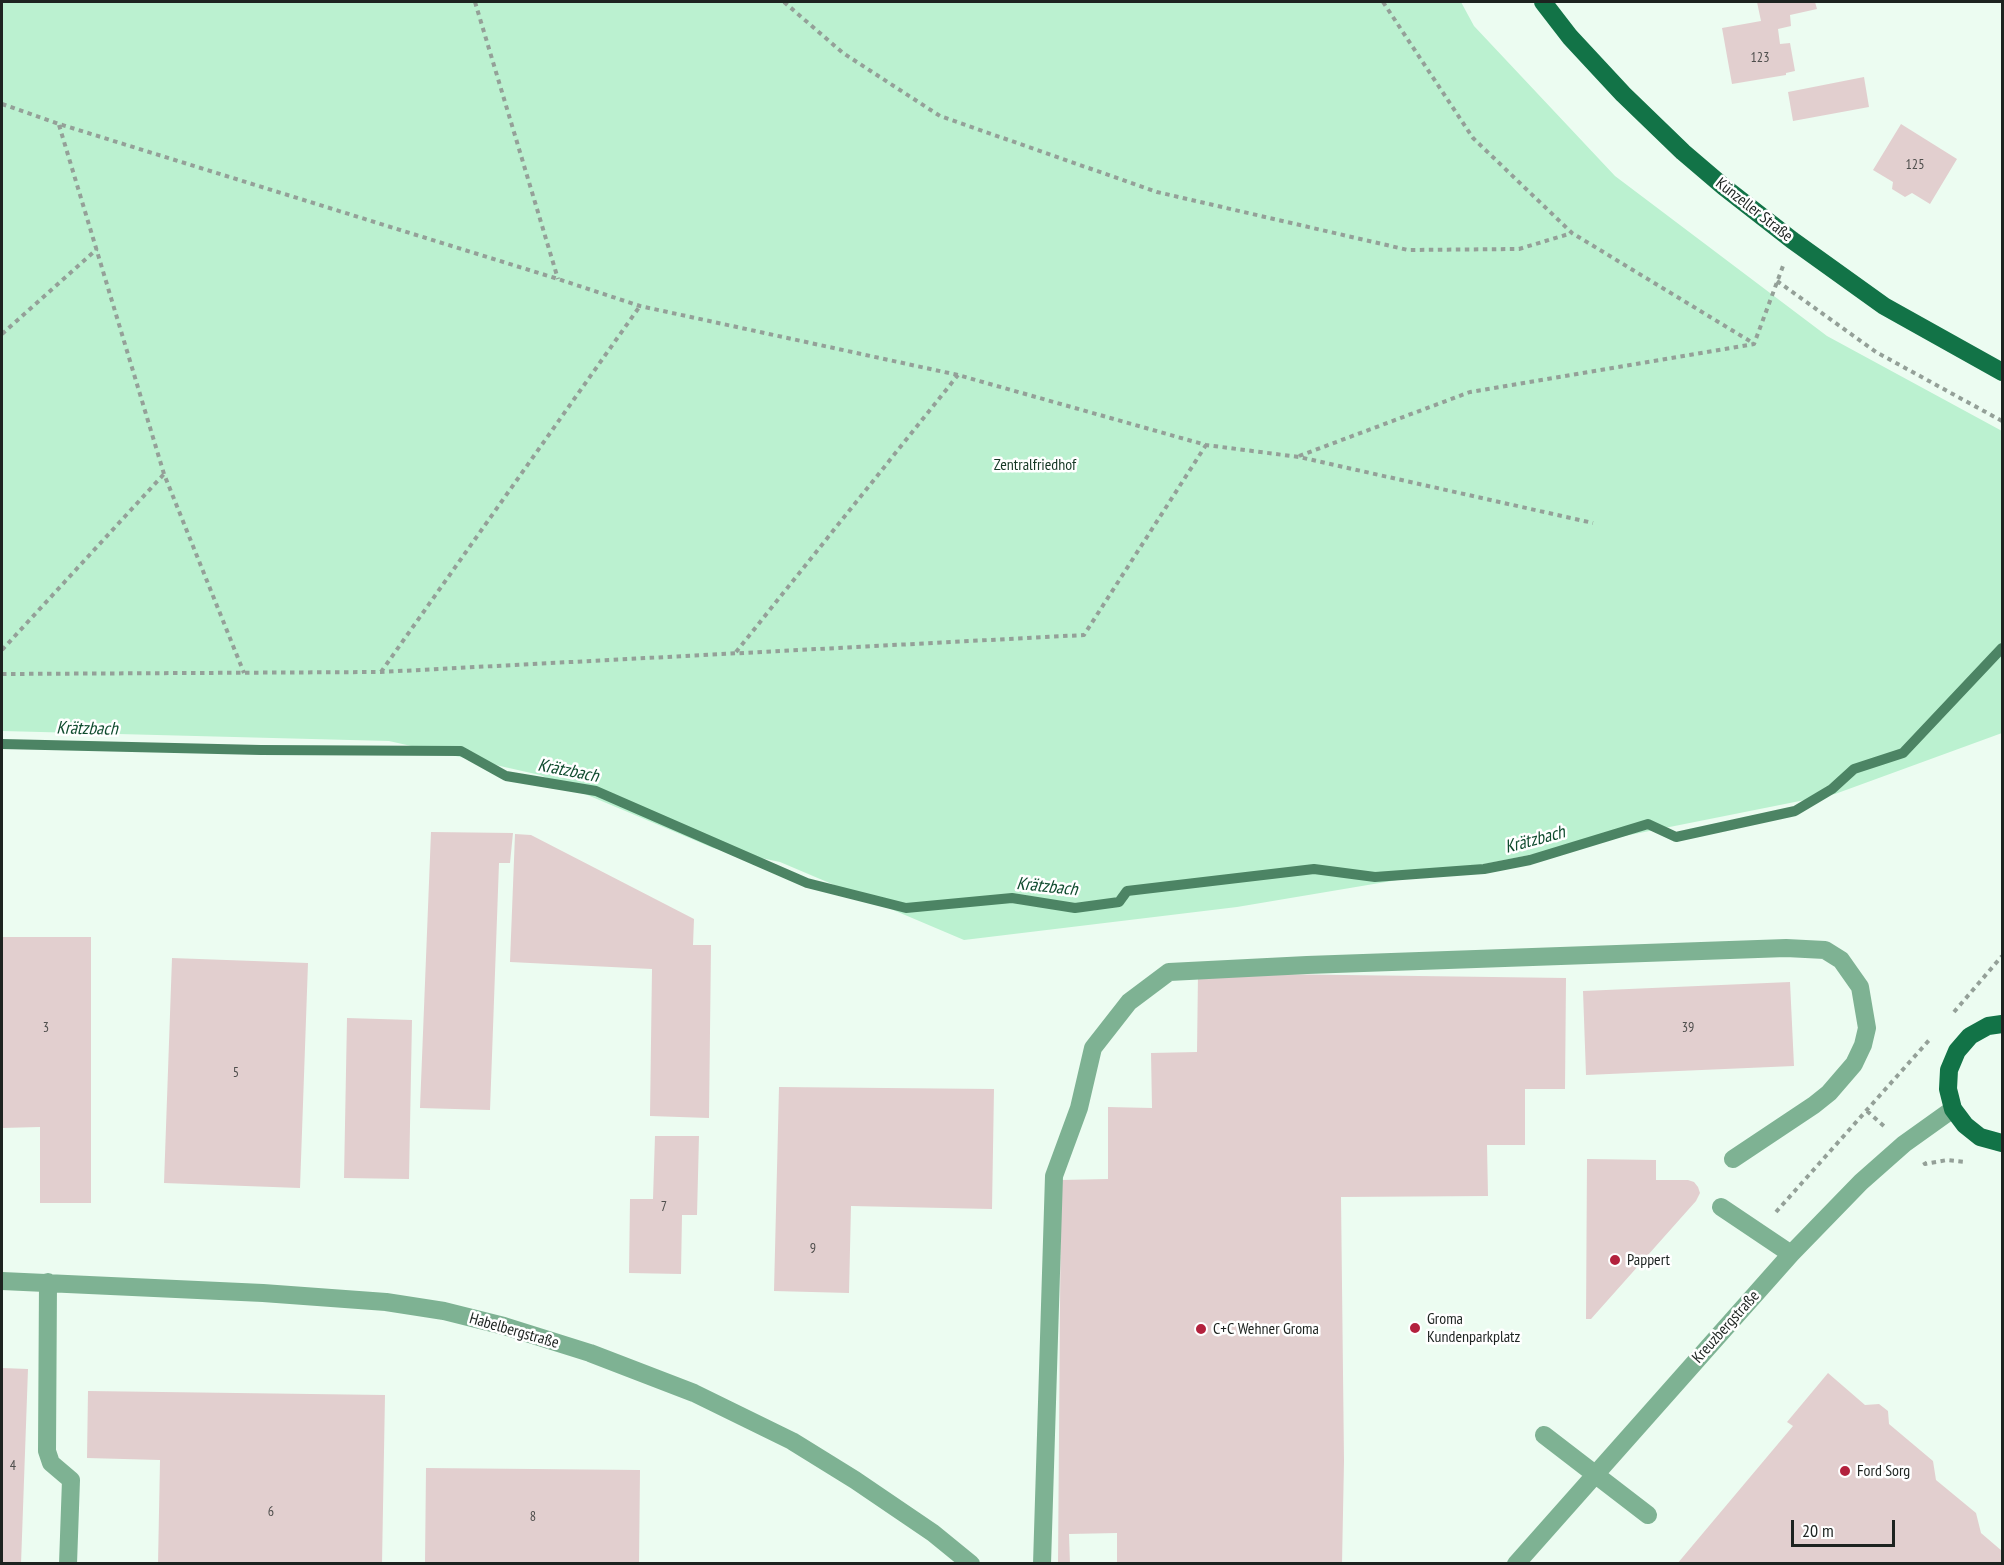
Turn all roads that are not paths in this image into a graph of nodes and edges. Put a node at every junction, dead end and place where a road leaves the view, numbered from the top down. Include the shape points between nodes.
1 (1543, 2) edge
2 (2002, 372) edge
3 (2000, 1021) edge
4 (1953, 1109) junction
5 (2002, 1143) edge
6 (1733, 1159) dead end
7 (1721, 1207) dead end
8 (1791, 1254) junction
9 (2, 1281) edge
10 (48, 1282) junction
11 (1544, 1435) dead end
12 (1594, 1474) junction
13 (1648, 1515) dead end
14 (68, 1563) edge
15 (971, 1563) edge
16 (1042, 1563) edge
17 (1516, 1563) edge

1 - 2 main road, Künzeller Straße via 1623,94 1724,187 1884,306
3 - 4 main road via 1970,1036 1957,1051 1949,1070
4 - 5 main road via 1980,1137
4 - 8 street, Kreuzbergstraße via 1904,1144 1861,1182
6 - 16 street via 1829,1093 1854,1064 1863,1045 1867,1028 1860,987 1841,960 1825,950 1786,948 1307,964 1169,972 1130,1002 1093,1048 1079,1108 1054,1176
7 - 8 street
8 - 12 street, Kreuzbergstraße
9 - 10 street, Habelbergstraße
10 - 14 street via 47,1451 51,1463 71,1480
10 - 15 street, Habelbergstraße via 386,1302 504,1326 590,1353 694,1393 792,1442 855,1480
11 - 12 street
12 - 13 street
12 - 17 street, Kreuzbergstraße

